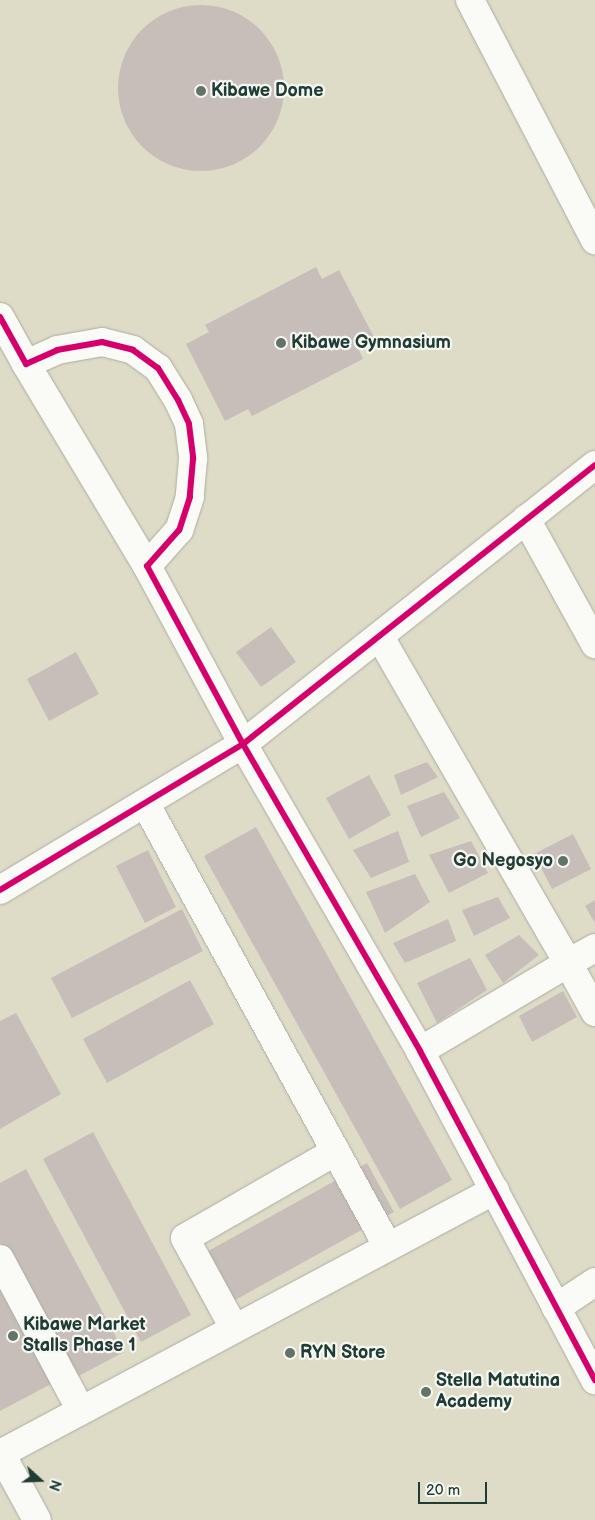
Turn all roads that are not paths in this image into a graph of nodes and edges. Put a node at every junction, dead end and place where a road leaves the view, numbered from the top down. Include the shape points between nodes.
1 (479, 3) edge
2 (595, 240) edge
3 (0, 317) edge
4 (26, 364) junction
5 (595, 465) edge
6 (526, 519) junction
7 (147, 566) junction
8 (380, 637) junction
9 (595, 644) edge
10 (243, 744) junction
11 (145, 803) junction
12 (0, 890) edge
13 (595, 948) edge
14 (568, 964) junction
15 (595, 1012) edge
16 (420, 1051) junction
17 (336, 1152) junction
18 (495, 1190) junction
19 (388, 1247) junction
20 (0, 1259) edge
21 (595, 1282) edge
22 (556, 1308) junction
23 (234, 1328) junction
24 (595, 1380) edge
25 (80, 1409) junction
26 (0, 1453) edge
27 (37, 1520) edge

1 - 2 street
3 - 4 street
4 - 7 street
4 - 7 street via 57,350 102,342 133,350 158,368 178,400 189,424 193,459 190,497 179,530
5 - 6 street
6 - 8 street
6 - 9 street
7 - 10 street
8 - 10 street
8 - 14 street
10 - 11 street
10 - 16 street
11 - 12 street
11 - 17 street
13 - 14 street
14 - 15 street
14 - 16 street
16 - 18 street
17 - 19 street
17 - 23 street via 186,1238
18 - 19 street
18 - 22 street
19 - 23 street
20 - 25 street
21 - 22 street
22 - 24 street
23 - 25 street
25 - 26 street
26 - 27 street

